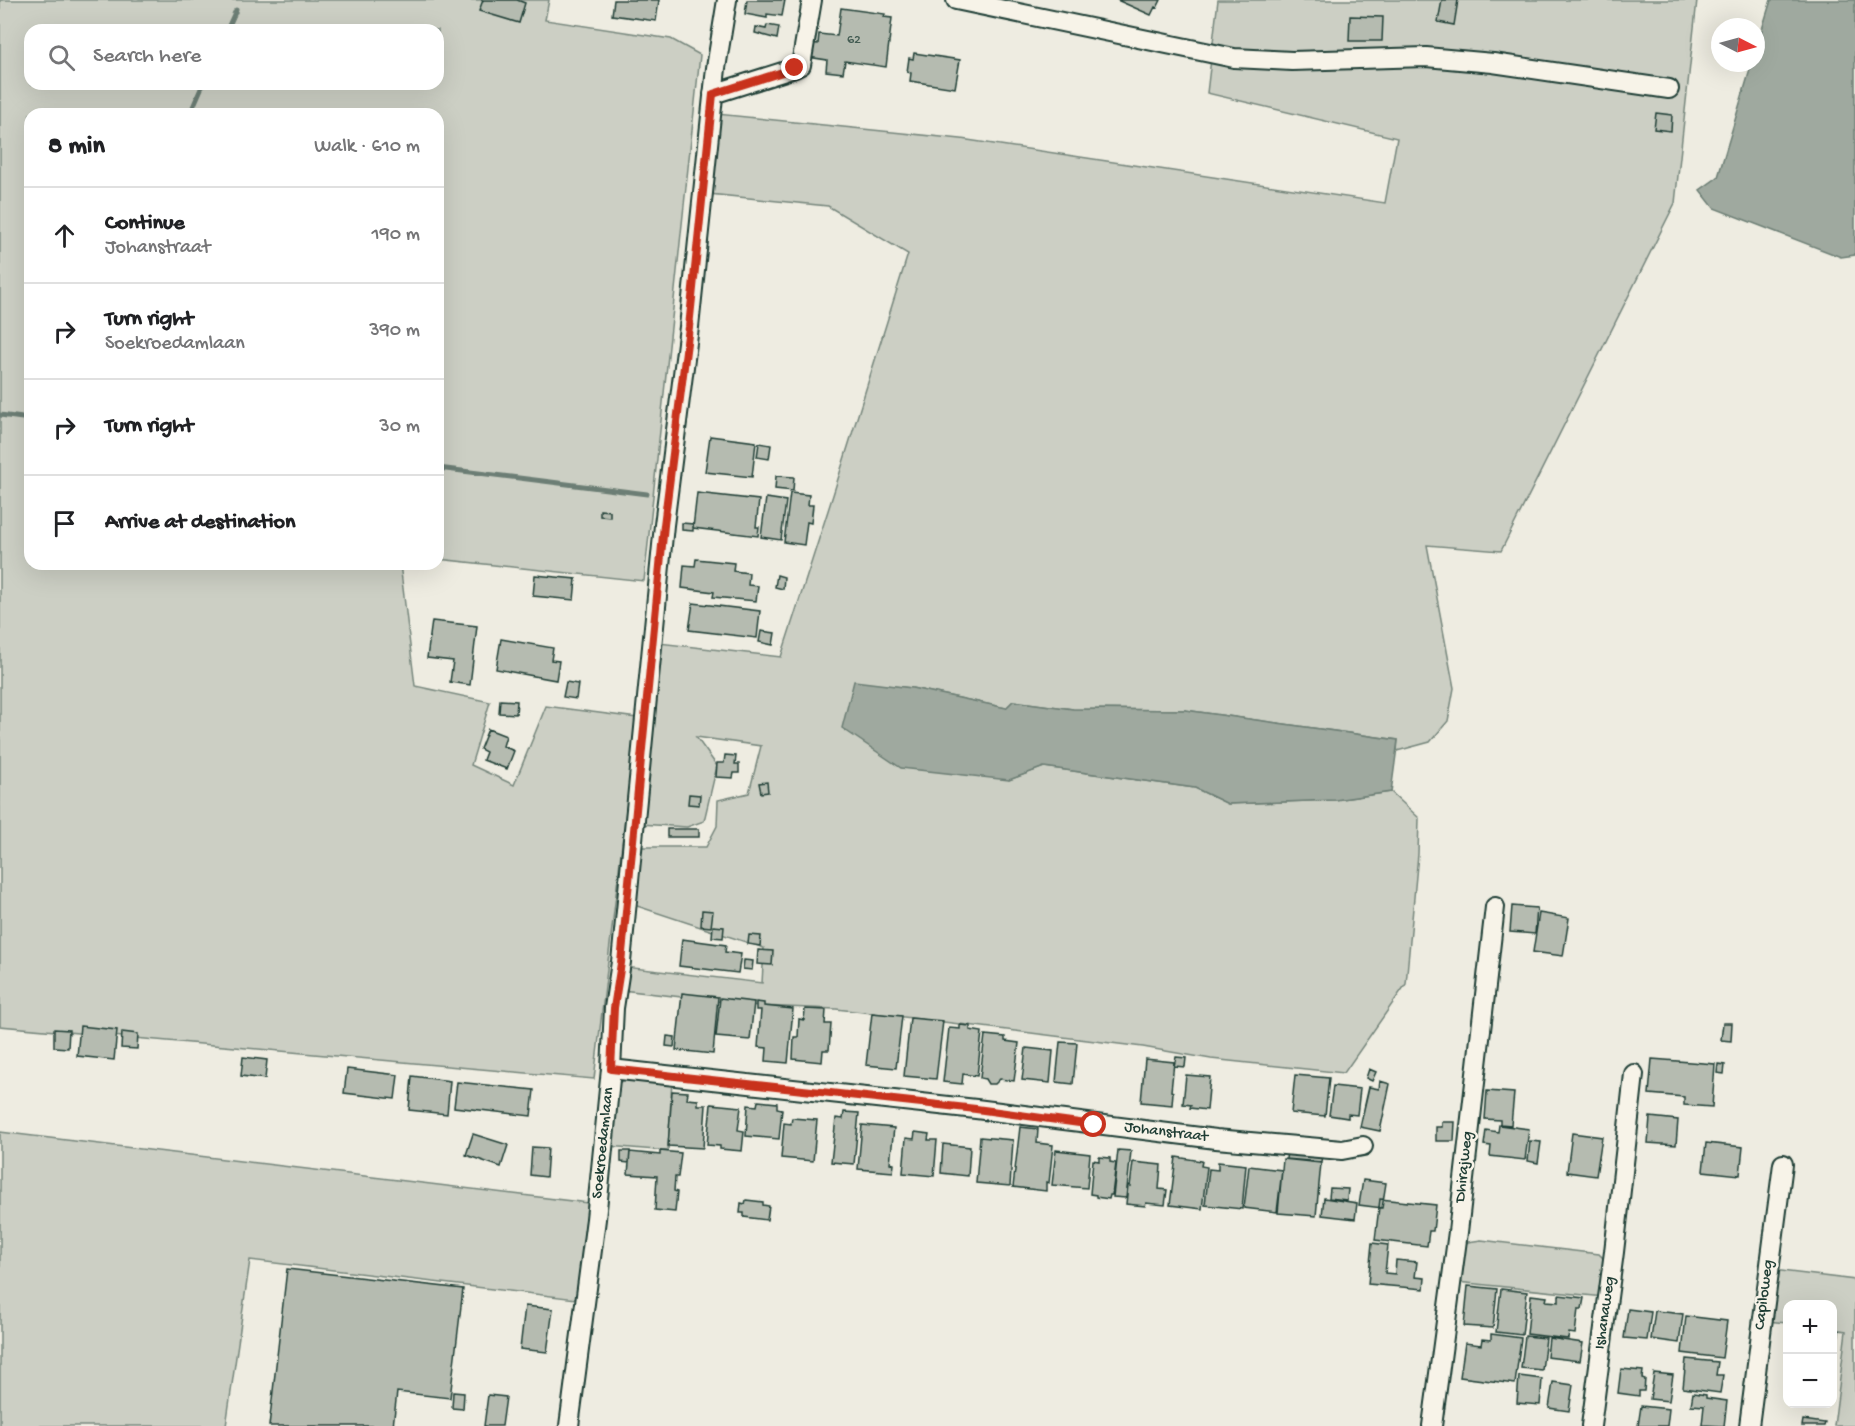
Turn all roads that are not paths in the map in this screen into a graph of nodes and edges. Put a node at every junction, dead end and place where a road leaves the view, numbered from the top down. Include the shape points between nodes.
1 (727, 0) edge
2 (812, 0) edge
3 (956, 0) edge
4 (1669, 89) dead end
5 (713, 94) junction
6 (1495, 907) dead end
7 (611, 1069) junction
8 (1634, 1074) dead end
9 (1363, 1146) dead end
10 (1783, 1164) dead end
11 (569, 1426) edge
12 (1431, 1426) edge
13 (1591, 1426) edge
14 (1749, 1426) edge

1 - 5 street, Soekroedamlaan
2 - 5 street via 801,65
3 - 4 street via 1234,58 1292,61 1426,57
5 - 7 street, Soekroedamlaan via 664,525
6 - 12 street, Dhirajweg via 1458,1232
7 - 9 street, Johanstraat via 1216,1139 1342,1150
7 - 11 street, Soekroedamlaan
8 - 13 street, Ishanaweg
10 - 14 street, Capiloweg

